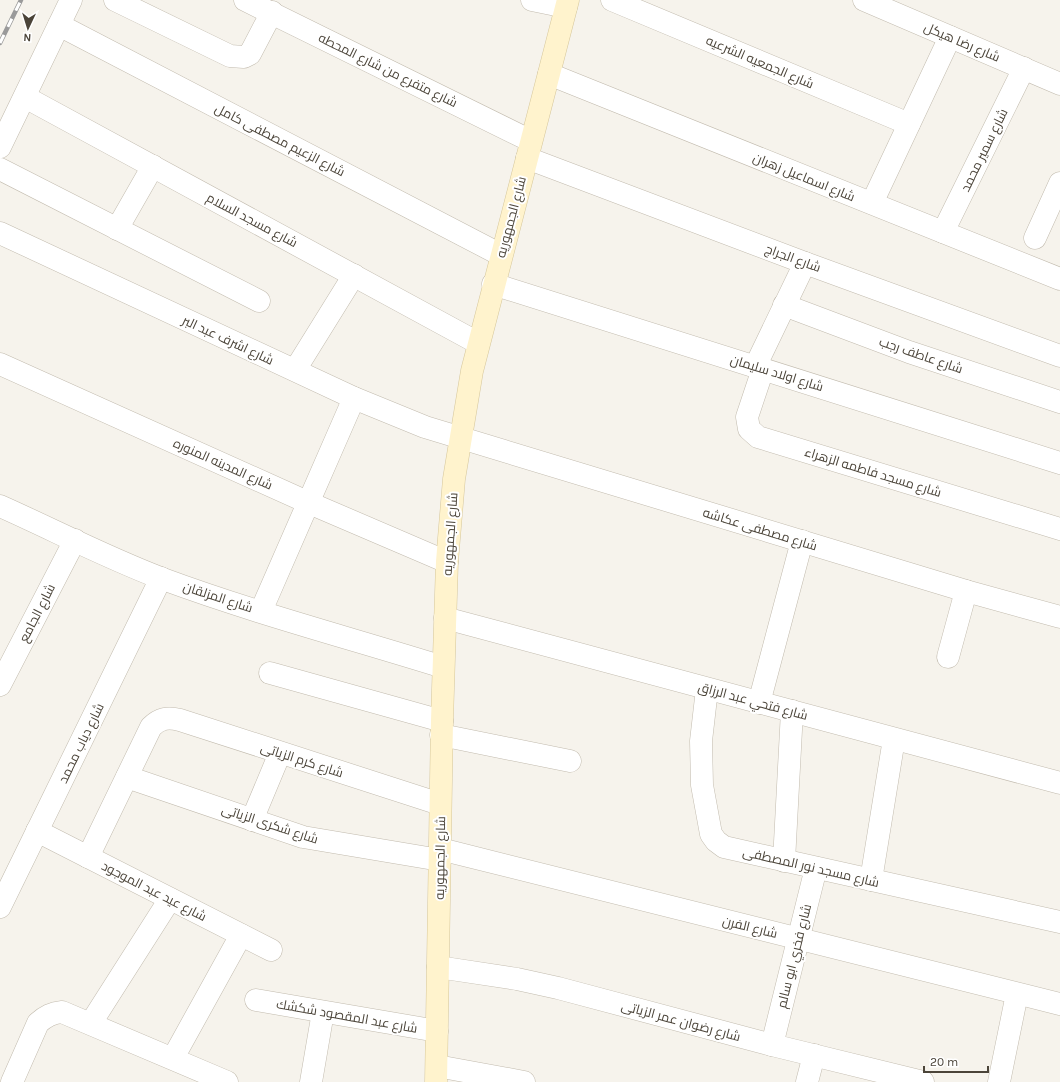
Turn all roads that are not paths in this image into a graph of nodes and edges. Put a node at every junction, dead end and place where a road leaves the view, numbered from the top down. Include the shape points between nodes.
1 (71, 0) edge
2 (245, 0) edge
3 (532, 0) edge
4 (612, 0) edge
5 (864, 0) edge
6 (124, 2) edge
7 (567, 3) edge
8 (272, 12) junction
9 (59, 25) junction
10 (950, 37) junction
11 (1024, 68) junction
12 (549, 74) junction
13 (1060, 84) edge
14 (25, 97) junction
15 (909, 124) junction
16 (0, 146) edge
17 (529, 150) junction
18 (153, 166) junction
19 (0, 169) edge
20 (1060, 183) edge
21 (872, 203) junction
22 (117, 229) junction
23 (943, 232) junction
24 (0, 233) edge
25 (1035, 238) dead end
26 (501, 255) junction
27 (804, 263) junction
28 (354, 275) junction
29 (1060, 279) edge
30 (493, 284) junction
31 (259, 301) dead end
32 (784, 305) junction
33 (478, 343) junction
34 (1060, 356) edge
35 (0, 364) edge
36 (759, 368) junction
37 (294, 370) junction
38 (354, 398) junction
39 (1060, 402) edge
40 (460, 438) junction
41 (1060, 463) edge
42 (307, 502) junction
43 (0, 506) edge
44 (1060, 529) edge
45 (75, 540) junction
46 (802, 541) junction
47 (447, 562) junction
48 (161, 578) junction
49 (966, 591) junction
50 (261, 611) junction
51 (1060, 617) edge
52 (445, 618) junction
53 (948, 658) dead end
54 (443, 667) junction
55 (270, 673) dead end
56 (0, 685) edge
57 (707, 689) junction
58 (759, 703) junction
59 (792, 711) junction
60 (442, 728) junction
61 (894, 739) junction
62 (280, 753) junction
63 (570, 761) dead end
64 (127, 777) junction
65 (1060, 783) edge
66 (440, 804) junction
67 (252, 820) junction
68 (37, 831) junction
69 (440, 854) junction
70 (88, 857) junction
71 (784, 861) junction
72 (816, 868) junction
73 (870, 880) junction
74 (170, 898) junction
75 (0, 907) edge
76 (1060, 922) edge
77 (241, 935) junction
78 (798, 939) junction
79 (271, 950) dead end
80 (438, 967) junction
81 (1017, 994) junction
82 (256, 1000) dead end
83 (1060, 1004) edge
84 (323, 1012) junction
85 (91, 1023) junction
86 (437, 1031) junction
87 (772, 1045) junction
88 (814, 1055) junction
89 (173, 1058) junction
90 (436, 1074) edge
91 (918, 1081) edge
92 (12, 1082) edge
93 (227, 1082) edge
94 (311, 1082) edge
95 (524, 1082) edge
96 (807, 1082) edge
97 (999, 1082) edge

1 - 9 street
2 - 8 street, شارع متفرع من شارع المحطه
3 - 7 street
4 - 15 street, شارع الجمعيه الشرعيه
5 - 10 street, شارع رضا هيكل
6 - 8 street via 237,58 250,54
7 - 12 main road, شارع الجمهوريه
8 - 17 street, شارع متفرع من شارع المحطه
9 - 14 street
9 - 26 street, شارع الزعيم مصطفى كامل
10 - 11 street, شارع رضا هيكل
10 - 15 street
11 - 13 street, شارع رضا هيكل
11 - 23 street, شارع سمير محمد
12 - 17 main road, شارع الجمهوريه
12 - 21 street, شارع اسماعيل زهران
14 - 16 street
14 - 18 street, شارع مسجد السلام
15 - 21 street
17 - 26 main road, شارع الجمهوريه
17 - 27 street, شارع الجراج
18 - 22 street
18 - 28 street, شارع مسجد السلام
19 - 22 street
20 - 25 street
21 - 23 street, شارع اسماعيل زهران
22 - 31 street
23 - 29 street, شارع اسماعيل زهران
24 - 37 street, شارع اشرف عبد البر
26 - 30 main road, شارع الجمهوريه
27 - 32 street, شارع مسجد فاطمه الزهراء
27 - 34 street, شارع الجراج
28 - 33 street, شارع مسجد السلام
28 - 37 street
30 - 33 main road, شارع الجمهوريه
30 - 36 street, شارع اولاد سليمان
32 - 36 street, شارع مسجد فاطمه الزهراء
32 - 39 street, شارع عاطف رجب via 909,352
33 - 40 main road, شارع الجمهوريه
35 - 42 street, شارع المدينه المنوره
36 - 41 street, شارع اولاد سليمان
36 - 44 street, شارع مسجد فاطمه الزهراء via 747,417 749,429 758,437
37 - 38 street, شارع اشرف عبد البر
38 - 40 street, شارع اشرف عبد البر via 425,427
38 - 42 street
40 - 46 street, شارع مصطفى عكاشه
40 - 47 main road, شارع الجمهوريه
42 - 47 street, شارع المدينه المنوره
42 - 50 street
43 - 45 street, شارع المزلقان
45 - 48 street, شارع المزلقان
45 - 56 street, شارع الجامع
46 - 49 street, شارع مصطفى عكاشه
46 - 58 street
47 - 52 main road, شارع الجمهوريه
48 - 50 street, شارع المزلقان
48 - 68 street, شارع دياب محمد
49 - 51 street, شارع مصطفى عكاشه
49 - 53 street
50 - 54 street, شارع المزلقان
52 - 54 main road, شارع الجمهوريه
52 - 57 street, شارع فتحي عبد الرزاق
54 - 60 main road, شارع الجمهوريه
55 - 60 street
57 - 58 street, شارع فتحي عبد الرزاق
57 - 71 street, شارع مسجد نور المصطفى via 701,762 705,810 711,834 716,842 724,847
58 - 59 street, شارع فتحي عبد الرزاق
59 - 61 street, شارع فتحي عبد الرزاق
59 - 71 street
60 - 63 street
60 - 66 main road, شارع الجمهوريه
61 - 65 street, شارع فتحي عبد الرزاق
61 - 73 street
62 - 64 street, شارع كرم الزياتى via 180,720 164,718 151,727
62 - 66 street, شارع كرم الزياتى
62 - 67 street
64 - 67 street, شارع شكرى الزياتى
64 - 70 street
66 - 69 main road, شارع الجمهوريه
67 - 69 street, شارع شكرى الزياتى via 319,841
68 - 70 street, شارع عيد عبد الموجود
68 - 75 street, شارع دياب محمد
69 - 78 street, شارع الفرن
69 - 80 main road, شارع الجمهوريه
70 - 74 street, شارع عيد عبد الموجود
71 - 72 street, شارع مسجد نور المصطفى
72 - 73 street, شارع مسجد نور المصطفى
72 - 78 street, شارع فخري ابو سالم
73 - 76 street, شارع مسجد نور المصطفى
74 - 77 street, شارع عيد عبد الموجود
74 - 85 street
77 - 79 street, شارع عيد عبد الموجود
77 - 89 street
78 - 81 street, شارع الفرن
78 - 87 street, شارع فخري ابو سالم
80 - 86 main road, شارع الجمهوريه
80 - 87 street, شارع رضوان عمر الزياتى via 558,988
81 - 83 street, شارع الفرن
81 - 97 street
82 - 84 street, شارع عبد المقصود شكشك
84 - 86 street, شارع عبد المقصود شكشك
84 - 94 street
85 - 89 street
85 - 92 street via 62,1012 45,1017 38,1023
86 - 90 main road, شارع الجمهوريه
87 - 88 street, شارع رضوان عمر الزياتى
88 - 91 street, شارع رضوان عمر الزياتى
88 - 96 street
89 - 93 street
90 - 95 street

